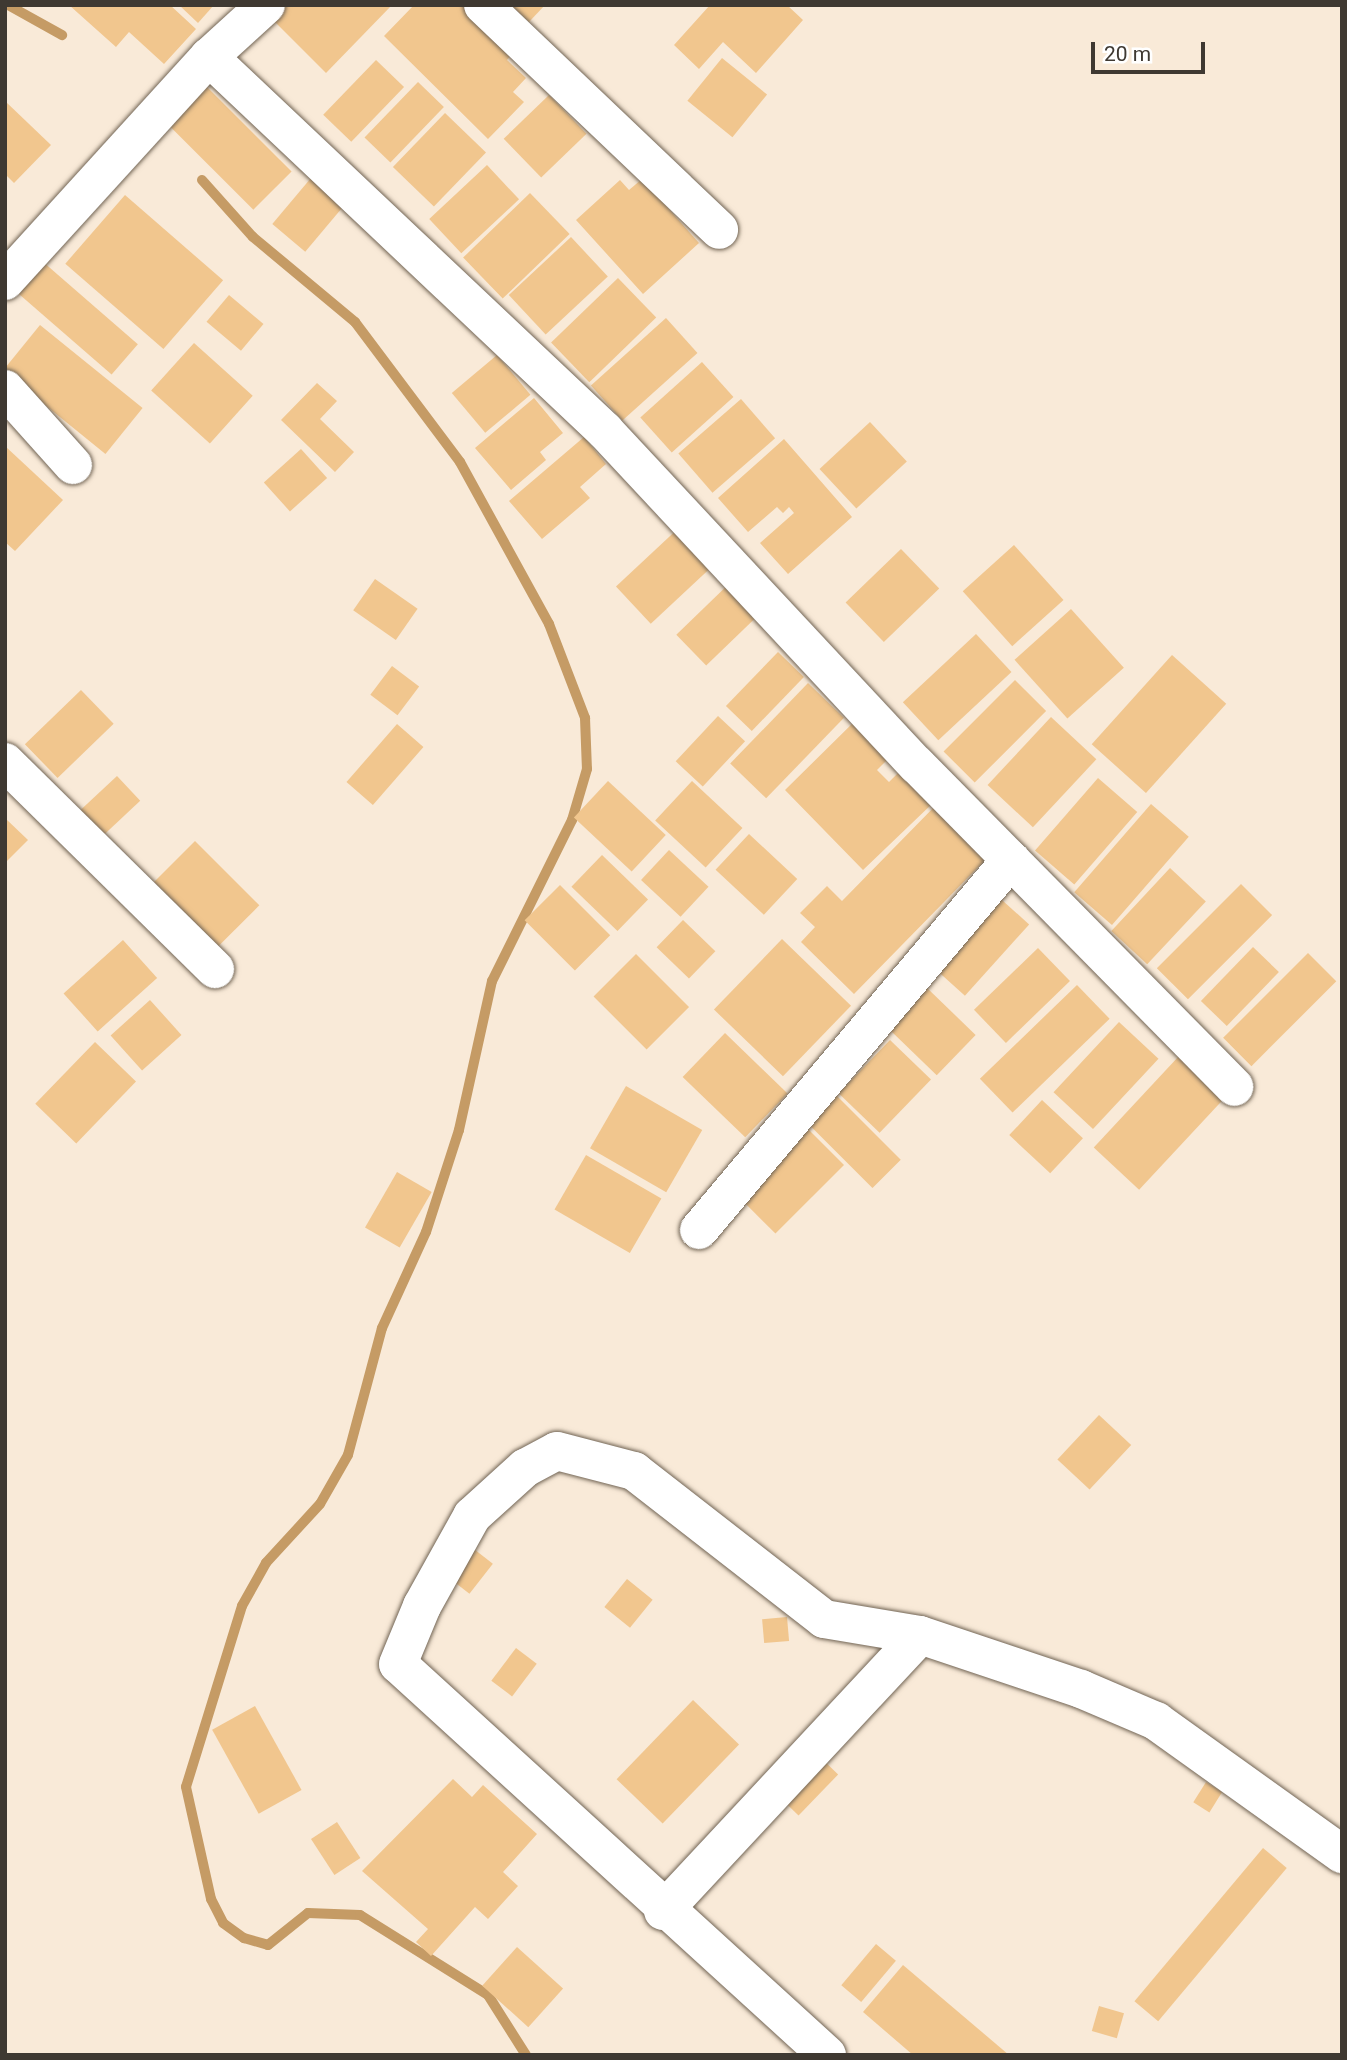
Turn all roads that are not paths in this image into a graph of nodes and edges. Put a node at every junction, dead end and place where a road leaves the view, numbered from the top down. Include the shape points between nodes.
1 (266, 5) edge
2 (483, 5) edge
3 (209, 57) junction
4 (719, 230) dead end
5 (5, 281) edge
6 (5, 389) edge
7 (73, 465) dead end
8 (5, 762) edge
9 (1011, 860) junction
10 (215, 969) dead end
11 (1234, 1087) dead end
12 (699, 1230) dead end
13 (920, 1636) junction
14 (1342, 1854) edge
15 (663, 1911) junction
16 (827, 2055) edge

1 - 3 street
2 - 4 street
3 - 5 street
3 - 9 street via 605,431
6 - 7 street
8 - 10 street
9 - 11 street
9 - 12 street
13 - 14 street via 1081,1689 1156,1721
13 - 15 street
13 - 15 street via 842,1624 807,1610 634,1471 600,1459 557,1451 525,1468 472,1516 422,1606 398,1664
15 - 16 street

